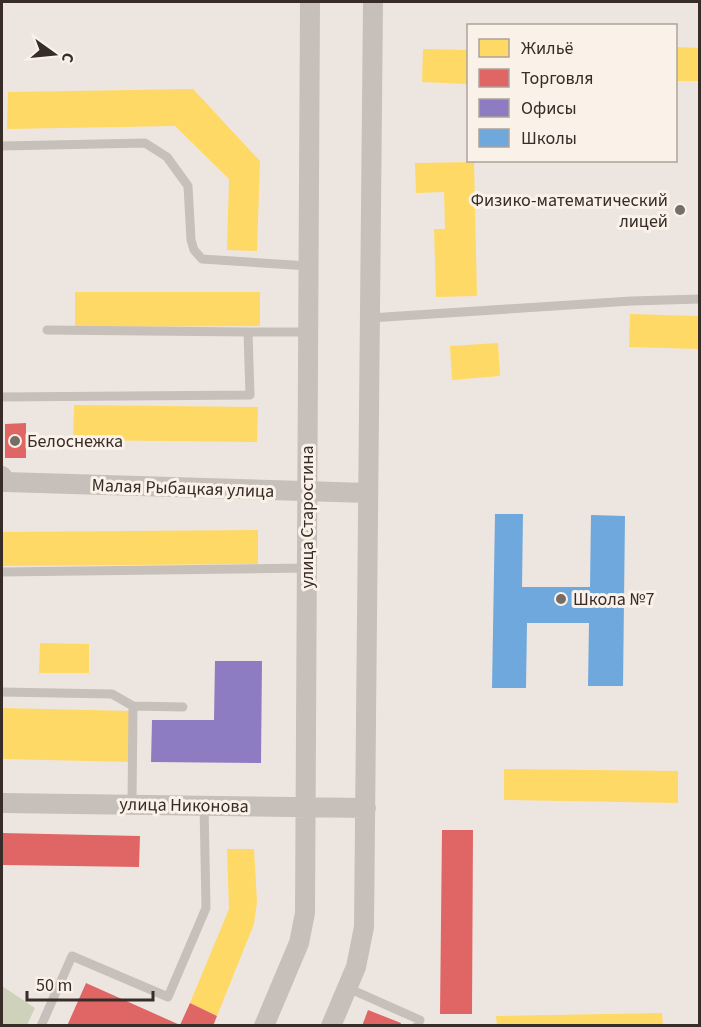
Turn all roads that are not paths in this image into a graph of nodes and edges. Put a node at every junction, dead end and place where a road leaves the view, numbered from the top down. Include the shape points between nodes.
1 (310, 2) edge
2 (373, 2) edge
3 (2, 146) edge
4 (309, 266) junction
5 (699, 299) edge
6 (369, 318) junction
7 (47, 330) dead end
8 (248, 332) junction
9 (309, 332) junction
10 (2, 397) edge
11 (2, 476) edge
12 (308, 492) junction
13 (368, 493) junction
14 (307, 568) junction
15 (2, 572) edge
16 (2, 692) edge
17 (133, 706) junction
18 (183, 708) dead end
19 (2, 803) edge
20 (132, 804) junction
21 (204, 805) junction
22 (306, 807) junction
23 (366, 808) junction
24 (348, 988) junction
25 (41, 1026) edge
26 (264, 1026) edge
27 (332, 1026) edge
28 (417, 1026) edge

1 - 4 street, улица Старостина
2 - 6 street
3 - 4 lane via 145,143 167,157 188,186 191,240 202,259
4 - 9 street, улица Старостина
5 - 6 lane
6 - 13 street
7 - 8 lane
8 - 9 lane
8 - 10 lane via 250,395
9 - 12 street, улица Старостина
11 - 12 street, Малая Рыбацкая улица via 5,482
12 - 13 street, Малая Рыбацкая улица
12 - 14 street, улица Старостина
13 - 23 street
14 - 15 lane
14 - 22 street, улица Старостина
16 - 17 lane via 112,694
17 - 18 lane
17 - 20 lane
19 - 20 street, улица Никонова
20 - 21 street, улица Никонова
21 - 22 street, улица Никонова
21 - 25 lane via 206,908 168,997 72,956
22 - 23 street, улица Никонова
22 - 26 street, улица Старостина via 303,928
23 - 24 street via 362,947
24 - 27 street
24 - 28 lane via 420,1020

